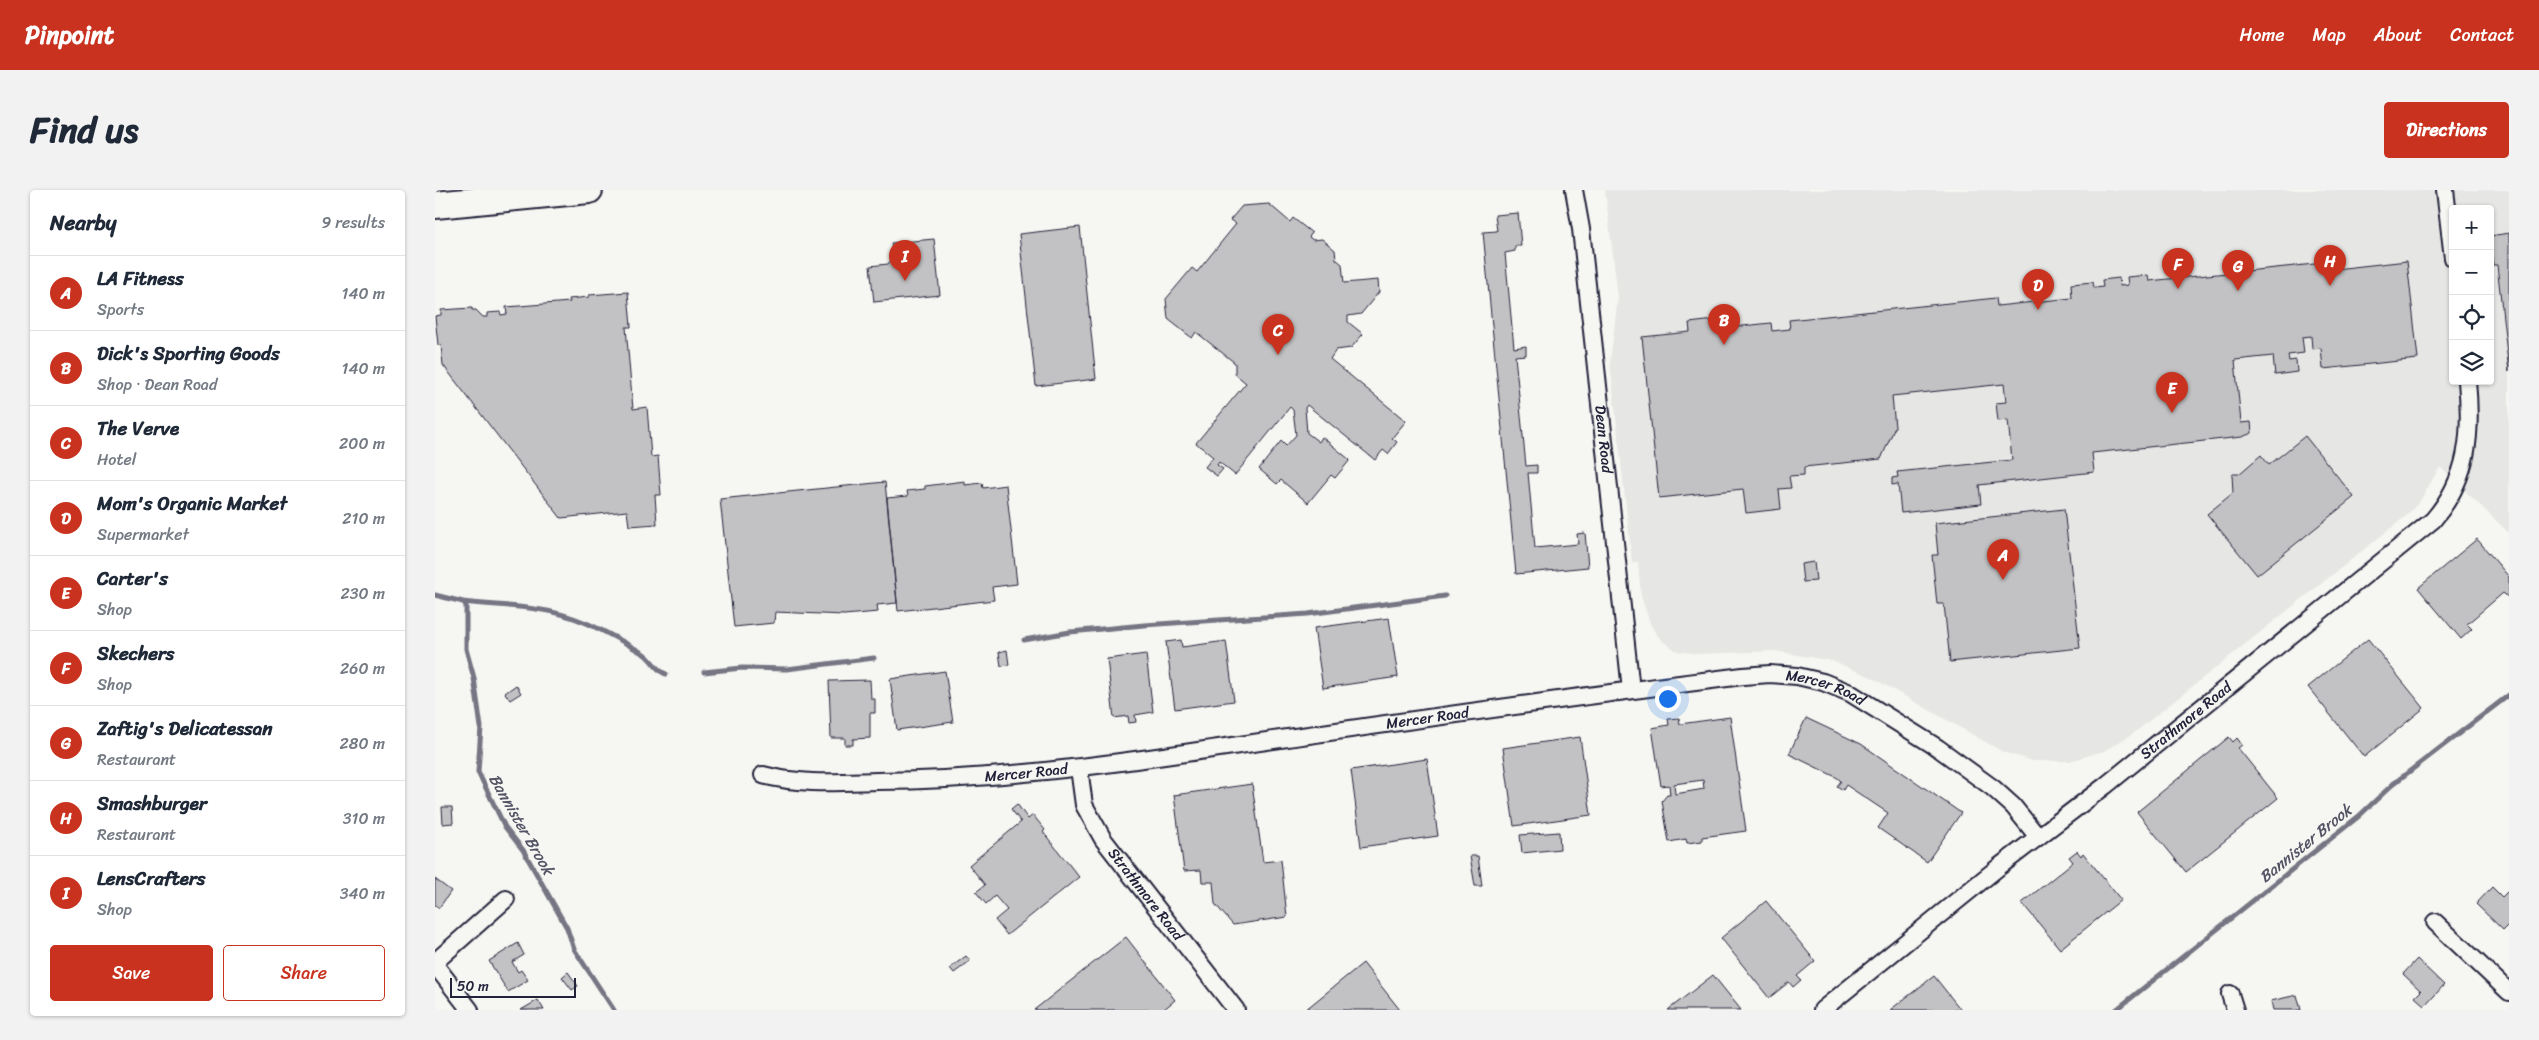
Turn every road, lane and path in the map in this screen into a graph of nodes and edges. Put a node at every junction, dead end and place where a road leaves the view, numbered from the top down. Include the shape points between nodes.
1 (589, 190) edge
2 (1574, 190) edge
3 (2445, 190) edge
4 (435, 206) edge
5 (2452, 250) edge
6 (2467, 385) edge
7 (1631, 690) junction
8 (1079, 768) junction
9 (763, 775) dead end
10 (2038, 837) junction
11 (506, 899) dead end
12 (2435, 922) dead end
13 (435, 964) edge
14 (2509, 992) edge
15 (470, 1010) edge
16 (1236, 1010) edge
17 (1822, 1010) edge

1 - 4 highway
2 - 7 street, Dean Road via 1581,229
3 - 5 street
6 - 10 street, Strathmore Road via 2470,431 2467,450 2451,493 2433,520
7 - 8 street, Mercer Road
7 - 10 street, Mercer Road via 1761,674 1797,676 1823,682 1866,702 1962,765 2000,794
8 - 9 street, Mercer Road via 909,781 807,782
8 - 16 street, Strathmore Road via 1084,805 1103,839
10 - 17 street, Strathmore Road
11 - 13 street
12 - 14 street
13 - 15 street

